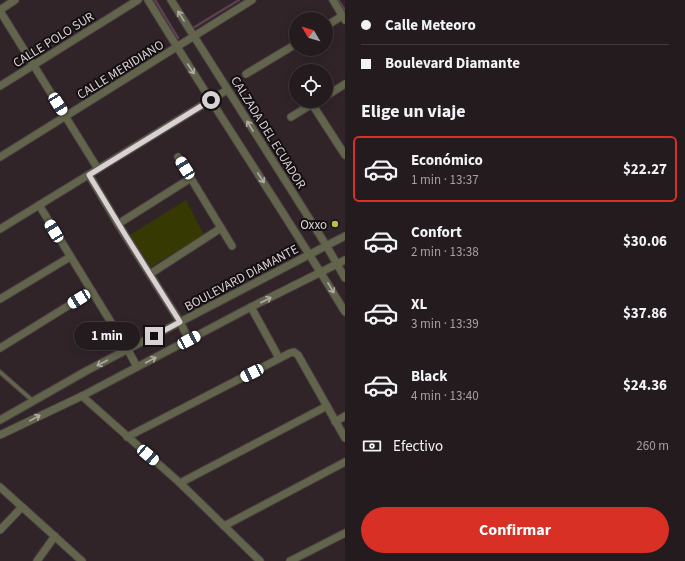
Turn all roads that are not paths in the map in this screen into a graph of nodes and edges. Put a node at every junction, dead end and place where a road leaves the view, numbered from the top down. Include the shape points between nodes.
1 (15, 0) edge
2 (138, 0) edge
3 (148, 0) edge
4 (171, 0) edge
5 (252, 0) edge
6 (333, 0) edge
7 (0, 10) edge
8 (344, 18) edge
9 (333, 23) edge
10 (194, 36) junction
11 (177, 47) junction
12 (289, 48) edge
13 (34, 65) junction
14 (246, 74) dead end
15 (345, 84) edge
16 (0, 86) edge
17 (227, 90) junction
18 (333, 92) edge
19 (211, 100) junction
20 (306, 108) edge
21 (318, 108) edge
22 (66, 117) junction
23 (291, 117) dead end
24 (345, 155) edge
25 (178, 157) dead end
26 (0, 158) edge
27 (98, 169) junction
28 (89, 175) junction
29 (191, 178) junction
30 (39, 205) junction
31 (118, 224) junction
32 (222, 228) junction
33 (0, 229) edge
34 (345, 236) edge
35 (326, 245) junction
36 (232, 246) dead end
37 (310, 254) junction
38 (70, 256) junction
39 (345, 260) edge
40 (338, 264) junction
41 (321, 272) junction
42 (150, 274) junction
43 (345, 278) edge
44 (92, 291) junction
45 (0, 299) edge
46 (251, 307) junction
47 (345, 312) edge
48 (180, 322) junction
49 (189, 340) junction
50 (0, 348) edge
51 (128, 350) junction
52 (279, 358) junction
53 (137, 367) junction
54 (0, 372) edge
55 (82, 396) junction
56 (33, 401) junction
57 (327, 406) junction
58 (345, 416) edge
59 (0, 420) edge
60 (335, 422) junction
61 (0, 435) edge
62 (344, 435) edge
63 (127, 437) junction
64 (345, 462) edge
65 (180, 483) junction
66 (0, 487) edge
67 (22, 507) junction
68 (224, 526) junction
69 (0, 530) edge
70 (345, 533) edge
71 (55, 536) junction
72 (37, 561) edge
73 (82, 561) edge
74 (260, 561) edge
75 (290, 561) edge

1 - 7 street
2 - 13 street, CALLE POLO SUR
3 - 11 street
10 -> 4 street, CALZADA DEL ECUADOR
5 - 10 street, CALLE MERIDIANO
6 - 8 street
7 - 13 street
8 - 9 street
10 - 11 street, CALLE MERIDIANO
10 - 17 street, CALZADA DEL ECUADOR
11 -> 19 street
11 - 22 street, CALLE MERIDIANO
12 - 14 street
13 - 16 street, CALLE POLO SUR
13 - 22 street
15 - 18 street
17 - 19 street
35 -> 17 street, CALZADA DEL ECUADOR
19 - 27 street
19 -> 37 street
20 - 23 street
21 - 24 street
22 - 26 street, CALLE MERIDIANO
22 - 27 street
25 - 29 street
27 - 28 street
28 - 30 street
28 - 31 street
29 - 31 street
29 - 32 street
30 - 33 street
30 - 38 street
31 - 42 street
32 - 36 street
32 - 42 street
34 - 35 street, BOULEVARD DIAMANTE
35 - 37 street, BOULEVARD DIAMANTE
35 - 40 street, CALZADA DEL ECUADOR
37 - 41 street
37 - 48 street, BOULEVARD DIAMANTE
38 - 44 street
38 - 45 street
39 - 40 street
40 - 41 street
40 - 43 street, CALZADA DEL ECUADOR
46 -> 41 street
41 -> 47 street
42 - 48 street
44 - 50 street
44 - 51 street
46 - 49 street
46 - 52 street
48 - 49 street
48 - 51 street, BOULEVARD DIAMANTE
53 -> 49 street
51 - 53 street
51 -> 56 street, BOULEVARD DIAMANTE
52 - 57 street via 294,352 298,355
52 - 63 street
53 - 55 street
54 - 56 lane
61 -> 55 street
55 - 63 street
56 - 59 street, BOULEVARD DIAMANTE
57 - 60 street
57 - 65 street
58 - 60 street
60 - 62 street
63 - 65 street
64 - 68 street
65 - 68 street
66 - 67 street
67 - 69 street
67 - 71 street
68 - 74 street
70 - 75 street
71 - 72 street
71 - 73 street

